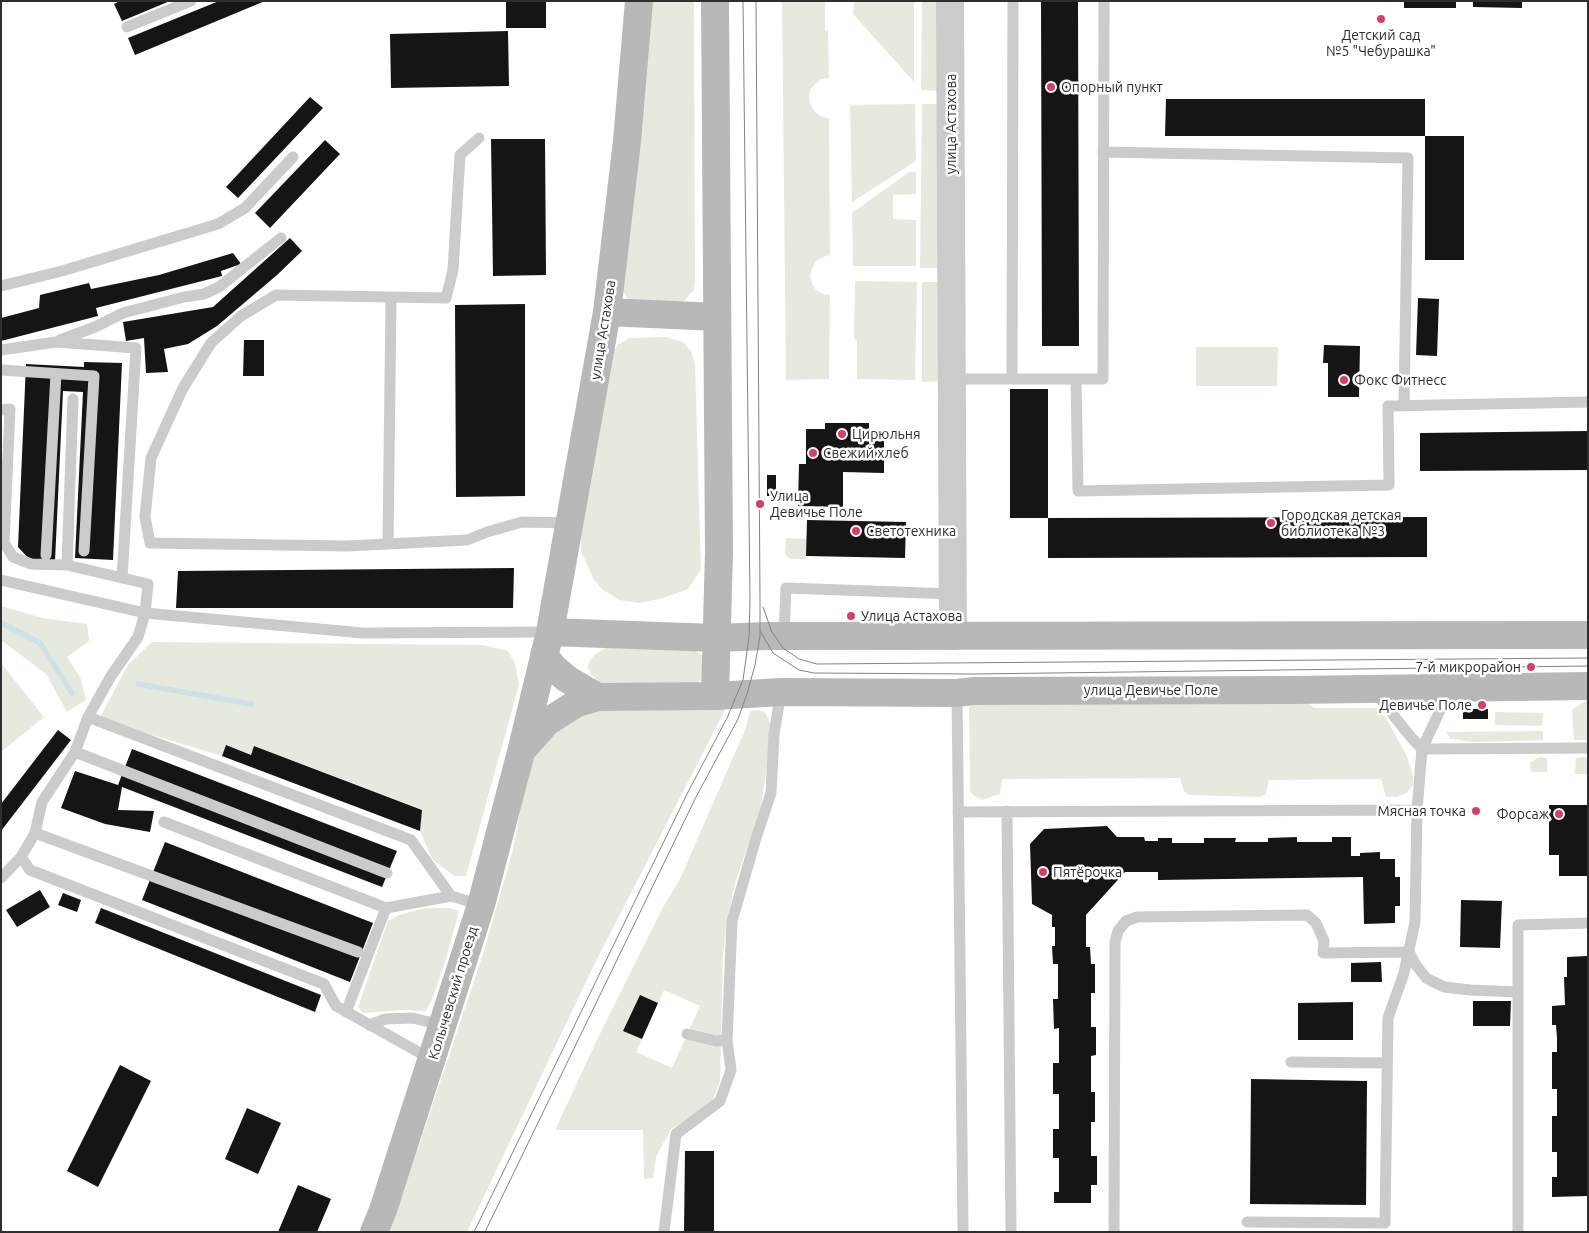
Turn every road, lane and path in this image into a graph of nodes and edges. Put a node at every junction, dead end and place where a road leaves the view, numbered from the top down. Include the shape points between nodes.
1 (192, 1) edge
2 (639, 1) edge
3 (715, 1) edge
4 (950, 1) edge
5 (1013, 1) edge
6 (1104, 1) edge
7 (127, 27) dead end
8 (479, 138) dead end
9 (1103, 152) junction
10 (293, 157) dead end
11 (281, 238) dead end
12 (1, 286) edge
13 (391, 297) junction
14 (607, 312) junction
15 (717, 317) junction
16 (56, 342) junction
17 (1, 350) edge
18 (1, 370) edge
19 (56, 374) junction
20 (952, 379) junction
21 (1012, 379) junction
22 (1076, 379) junction
23 (74, 399) dead end
24 (1588, 402) edge
25 (1404, 406) junction
26 (1, 410) edge
27 (570, 522) junction
28 (388, 544) junction
29 (84, 551) dead end
30 (46, 555) dead end
31 (67, 565) junction
32 (122, 578) junction
33 (1, 580) edge
34 (953, 594) junction
35 (145, 613) junction
36 (1588, 635) edge
37 (784, 636) junction
38 (953, 636) junction
39 (745, 637) junction
40 (716, 638) junction
41 (547, 644) junction
42 (1588, 686) edge
43 (1451, 687) junction
44 (1371, 688) junction
45 (781, 692) junction
46 (957, 693) junction
47 (715, 696) junction
48 (598, 697) junction
49 (88, 717) junction
50 (1588, 748) edge
51 (1422, 749) junction
52 (75, 752) junction
53 (521, 752) junction
54 (1417, 810) junction
55 (1007, 811) junction
56 (958, 812) junction
57 (164, 822) dead end
58 (35, 833) junction
59 (20, 857) junction
60 (387, 873) dead end
61 (1, 878) edge
62 (452, 896) junction
63 (481, 905) junction
64 (386, 908) junction
65 (1588, 923) edge
66 (358, 952) dead end
67 (1408, 952) junction
68 (1518, 992) junction
69 (346, 1012) junction
70 (369, 1025) junction
71 (443, 1025) junction
72 (687, 1034) dead end
73 (727, 1040) junction
74 (432, 1059) junction
75 (1291, 1062) dead end
76 (1387, 1063) junction
77 (1247, 1222) dead end
78 (374, 1232) edge
79 (664, 1232) edge
80 (963, 1232) edge
81 (1011, 1232) edge
82 (1114, 1232) edge
83 (1518, 1232) edge

1 - 7 lane
2 - 14 main road, улица Астахова
3 - 15 main road
4 - 20 street, улица Астахова
5 - 21 lane
6 - 9 lane
8 - 13 lane via 460,156 453,270 446,298
9 - 22 lane via 1103,379
9 - 25 lane via 1408,158
10 - 12 lane via 245,208 218,224
11 - 16 lane via 219,287 204,294 123,313
13 - 28 lane
13 - 28 lane via 276,295 241,316 211,343 183,388 151,458 145,517 150,543
14 - 15 main road
14 - 27 main road, улица Астахова
15 - 40 main road via 719,552
16 - 17 lane
16 - 32 lane via 136,348
18 - 19 lane
19 - 29 lane via 94,376
19 - 30 lane
20 - 21 lane
20 - 34 street, улица Астахова
21 - 22 lane
22 - 25 lane via 1078,491 1389,485 1388,406
23 - 31 lane
24 - 25 lane
26 - 31 lane via 10,409 4,543 13,557 31,564
27 - 28 lane via 522,522 467,540
27 - 41 main road, улица Астахова
31 - 32 lane
32 - 35 lane via 148,584
33 - 35 lane
34 - 37 lane via 786,588
34 - 38 street, улица Астахова
35 - 41 lane via 363,633
35 - 49 lane via 138,637
36 - 38 main road
37 - 38 main road
37 - 39 main road
39 - 40 main road
39 - 47 main road
40 - 41 main road
40 - 47 main road
41 - 48 main road via 553,667
41 - 53 main road, улица Астахова
42 - 43 main road, улица Девичье Поле
43 - 44 main road, улица Девичье Поле
43 - 51 lane
44 - 46 main road, улица Девичье Поле
44 - 51 lane
45 - 46 main road, улица Девичье Поле
45 - 47 main road, улица Девичье Поле
45 - 73 lane via 774,734 771,793 732,921
46 - 56 lane
47 - 48 main road, улица Девичье Поле
48 - 53 main road via 577,703 547,722
49 - 52 lane
49 - 62 lane via 411,840
50 - 51 lane
51 - 54 lane
52 - 58 lane via 42,802
52 - 60 lane
53 - 63 main road, Колычевский проезд
54 - 55 lane
54 - 67 lane via 1415,922
55 - 56 lane
55 - 81 lane
56 - 80 lane
57 - 64 lane
58 - 59 lane
58 - 66 lane
59 - 61 lane
59 - 69 lane via 30,870 324,984 336,1006
62 - 63 lane
62 - 64 lane
63 - 71 main road, Колычевский проезд
64 - 69 lane
65 - 68 lane via 1518,925
67 - 68 lane via 1426,978 1444,987
67 - 76 lane via 1388,1018
67 - 82 lane via 1323,953 1324,941 1316,922 1307,915 1137,917 1126,921 1115,942
68 - 83 lane
69 - 70 lane
70 - 71 lane via 386,1019 412,1018
70 - 74 lane
71 - 74 main road, Колычевский проезд
72 - 73 lane via 716,1041
73 - 79 lane via 731,1070 720,1101 676,1134
74 - 78 main road, Колычевский проезд
75 - 76 lane
76 - 77 lane via 1385,1224

